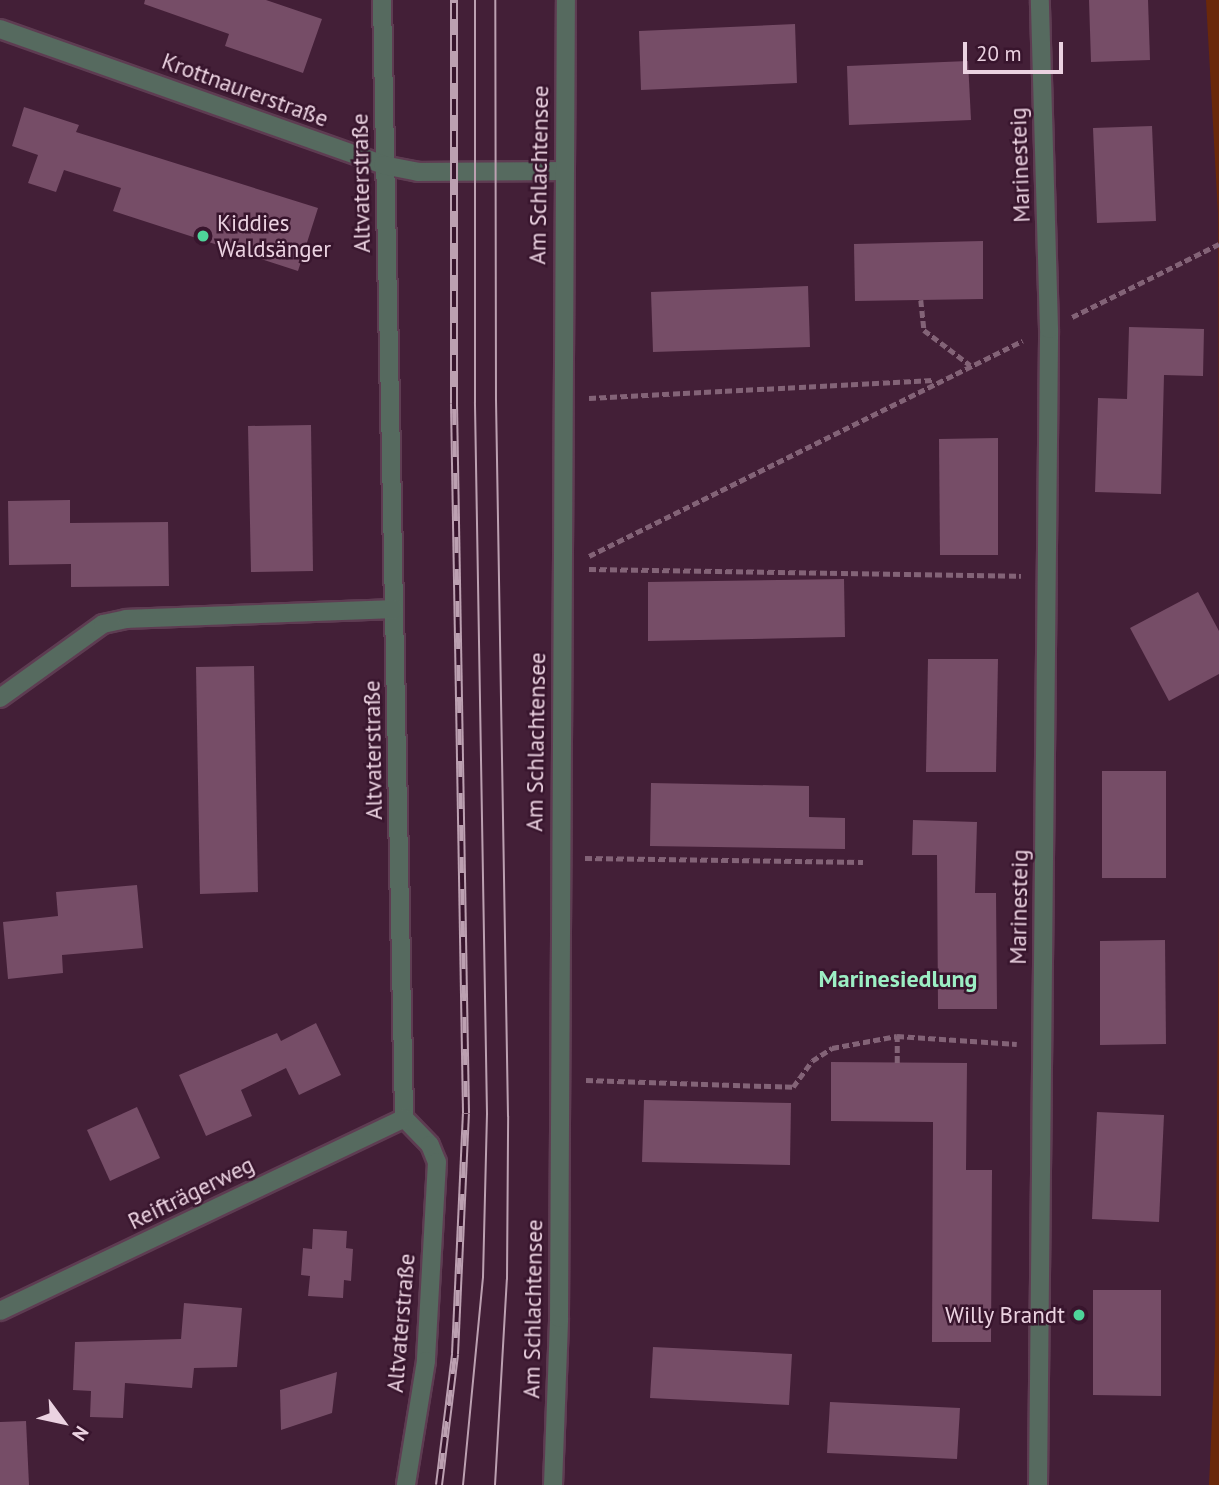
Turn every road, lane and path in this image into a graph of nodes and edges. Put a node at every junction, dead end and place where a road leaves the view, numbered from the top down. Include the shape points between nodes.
1 (382, 0) edge
2 (566, 0) edge
3 (1040, 0) edge
4 (0, 29) edge
5 (383, 165) junction
6 (562, 171) junction
7 (1219, 244) edge
8 (921, 300) dead end
9 (1049, 329) junction
10 (970, 365) junction
11 (938, 379) junction
12 (561, 400) junction
13 (563, 569) junction
14 (1047, 577) junction
15 (394, 609) junction
16 (0, 698) edge
17 (559, 857) junction
18 (863, 862) dead end
19 (897, 1036) junction
20 (1042, 1045) junction
21 (897, 1063) dead end
22 (560, 1079) junction
23 (404, 1118) junction
24 (0, 1311) edge
25 (406, 1485) edge
26 (553, 1485) edge
27 (1038, 1485) edge

1 - 5 street, Altvaterstraße
2 - 6 street, Am Schlachtensee
3 - 9 street, Marinesteig
4 - 5 street, Krottnaurerstraße
5 - 6 street, Krottnaurerstraße via 418,172
5 - 15 street, Altvaterstraße
6 - 12 street, Am Schlachtensee
7 - 9 path
8 - 10 path via 924,330
9 - 10 path
9 - 14 street, Marinesteig
10 - 11 path
11 - 12 path
11 - 13 path
12 - 13 street, Am Schlachtensee
13 - 14 path
13 - 17 street, Am Schlachtensee
14 - 20 street, Marinesteig
15 - 16 street via 115,621 103,624
15 - 23 street, Altvaterstraße
17 - 18 path
17 - 22 street, Am Schlachtensee
19 - 20 path
19 - 21 path
19 - 22 path via 832,1048 812,1061 793,1087
20 - 27 street, Marinesteig
22 - 26 street, Am Schlachtensee
23 - 24 street, Reifträgerweg
23 - 25 street, Altvaterstraße via 430,1145 437,1162 426,1361

